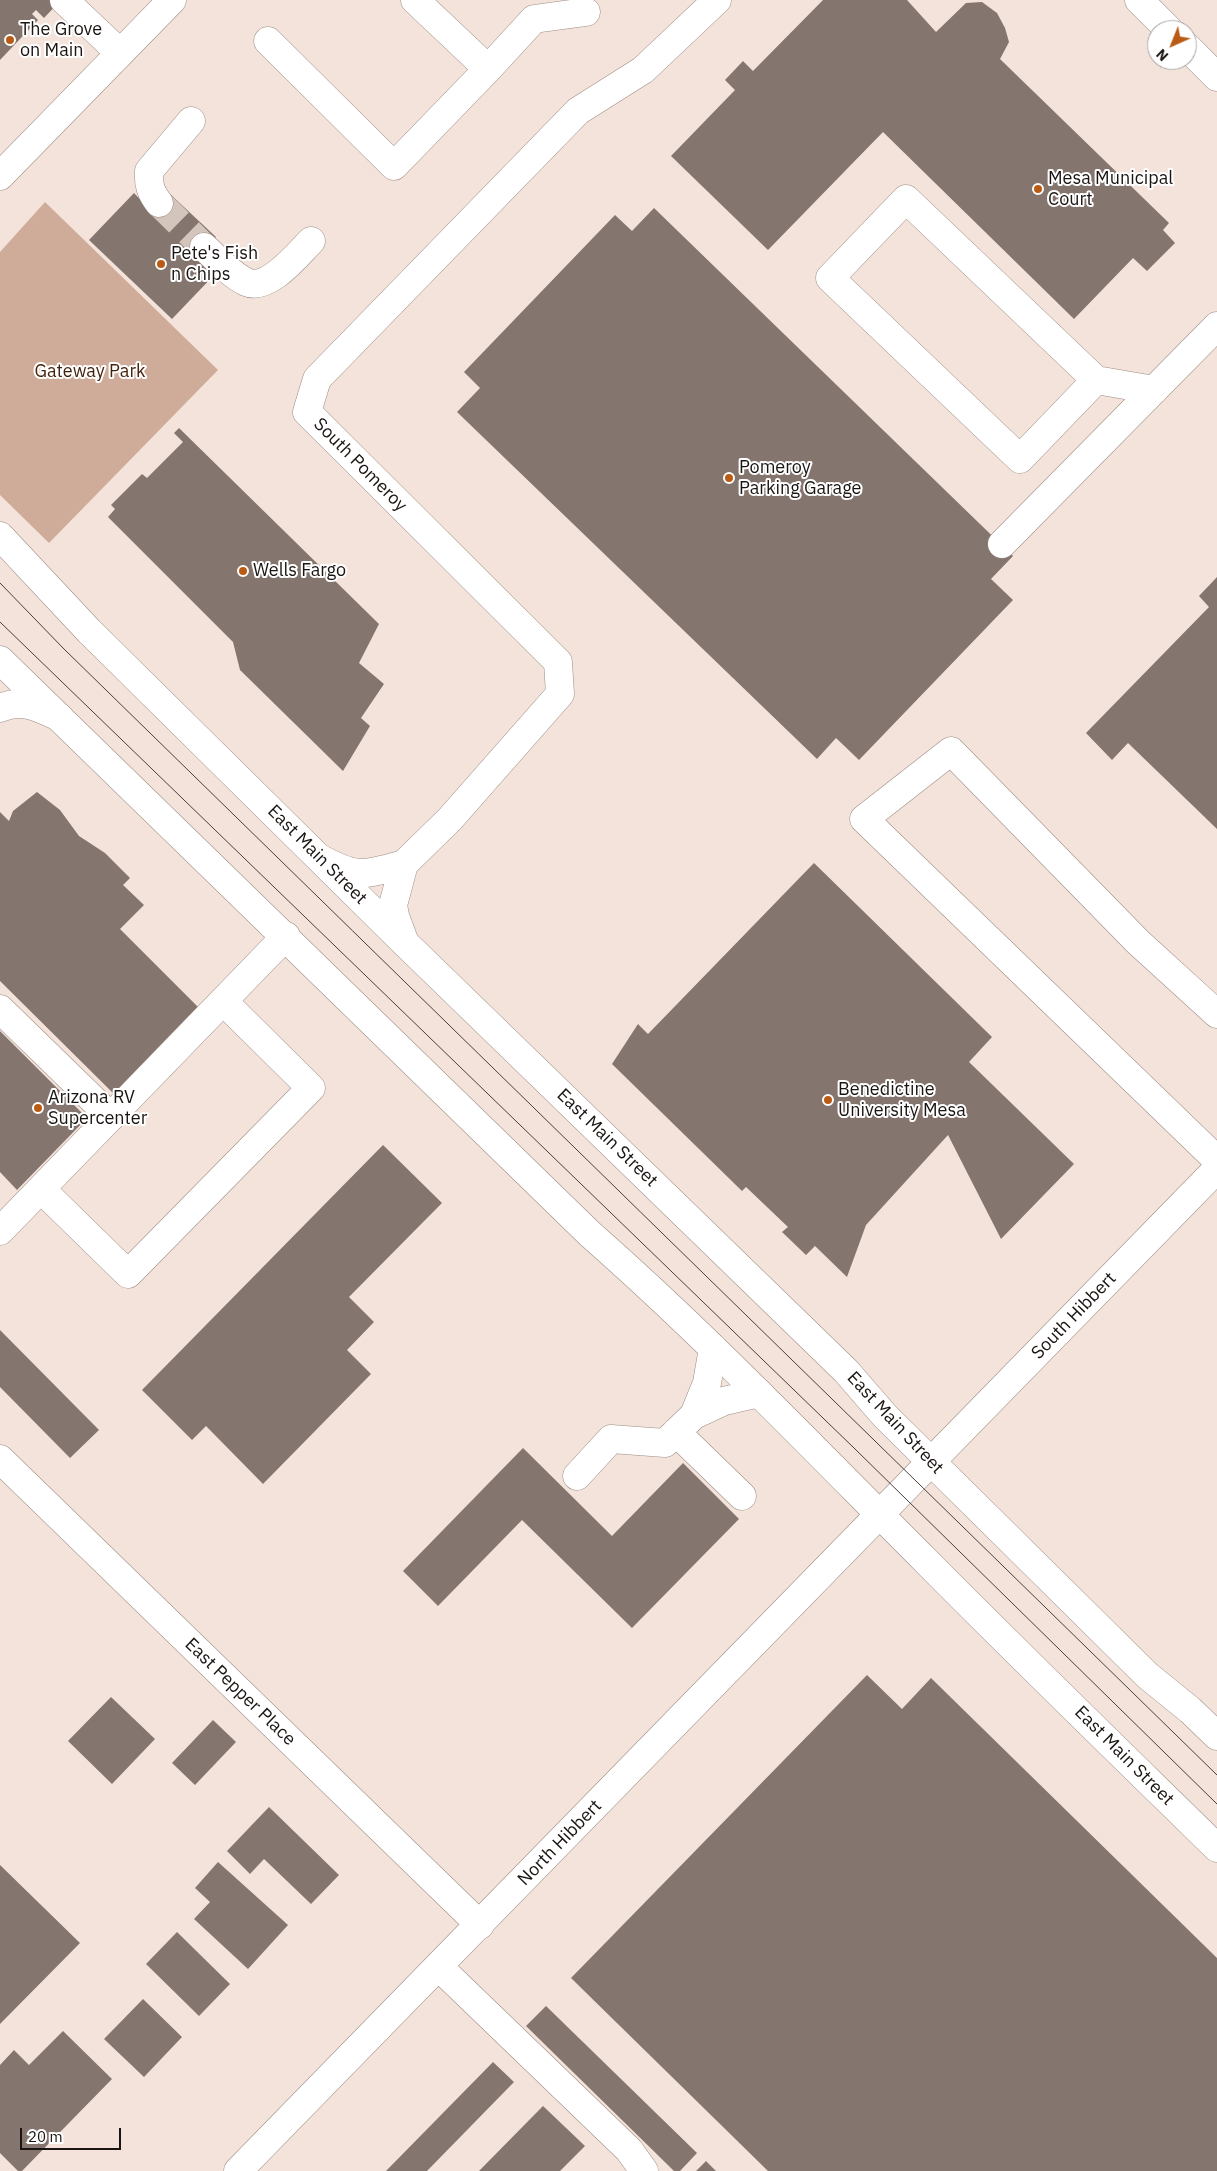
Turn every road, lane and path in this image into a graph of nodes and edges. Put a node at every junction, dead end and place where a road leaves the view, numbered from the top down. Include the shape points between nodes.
1 (64, 0) edge
2 (172, 0) edge
3 (415, 0) edge
4 (717, 0) edge
5 (1146, 2) edge
6 (586, 12) dead end
7 (1161, 20) edge
8 (268, 41) dead end
9 (120, 53) junction
10 (1197, 57) edge
11 (488, 69) junction
12 (1217, 76) edge
13 (191, 121) dead end
14 (0, 176) edge
15 (159, 203) tunnel mouth
16 (311, 240) dead end
17 (204, 247) tunnel mouth
18 (1217, 326) edge
19 (1096, 380) junction
20 (1154, 390) junction
21 (0, 536) edge
22 (1002, 544) dead end
23 (0, 660) edge
24 (0, 708) edge
25 (59, 717) junction
26 (320, 858) junction
27 (404, 864) junction
28 (286, 936) junction
29 (405, 943) junction
30 (223, 1002) junction
31 (0, 1009) edge
32 (1217, 1014) edge
33 (111, 1117) junction
34 (1217, 1160) edge
35 (1217, 1169) edge
36 (41, 1189) junction
37 (0, 1231) edge
38 (713, 1348) junction
39 (759, 1393) junction
40 (685, 1423) junction
41 (0, 1459) edge
42 (931, 1462) junction
43 (577, 1476) dead end
44 (742, 1496) dead end
45 (880, 1515) junction
46 (1217, 1736) edge
47 (1217, 1848) edge
48 (480, 1925) junction
49 (439, 1967) junction
50 (238, 2171) edge
51 (644, 2171) edge

1 - 9 main road
2 - 9 main road
3 - 11 main road
4 - 27 main road, South Pomeroy via 643,70 578,110 317,379 307,412 558,662 560,694 450,819
5 - 7 main road
6 - 11 main road via 534,19
8 - 11 main road via 394,166
9 - 14 main road
10 - 12 main road
13 - 15 main road via 149,171 148,181
16 - 17 main road via 285,268 266,282 248,283
18 - 20 main road
19 - 19 main road via 906,198 830,278 1020,459
19 - 20 main road
20 - 22 main road
21 - 26 main road, East Main Street via 89,630
23 - 25 main road, East Main Street
24 - 25 main road via 24,703
25 - 28 main road, East Main Street
26 - 27 main road, South Pomeroy via 345,872 362,875
26 - 29 main road, East Main Street
27 - 29 main road via 394,904
28 - 30 main road
28 - 38 main road, East Main Street via 590,1234
29 - 42 main road, East Main Street via 723,1250
30 - 33 main road
30 - 36 main road via 311,1088 128,1274
31 - 33 main road
32 - 34 main road via 1138,942 952,751 864,819
33 - 36 main road
35 - 42 main road, South Hibbert
36 - 37 main road
38 - 39 main road, East Main Street
38 - 40 main road via 707,1382
39 - 40 main road via 724,1401
39 - 45 main road, East Main Street
40 - 43 main road via 665,1443 611,1439
40 - 44 main road
41 - 48 main road, East Pepper Place
42 - 45 main road, South Hibbert
42 - 46 main road, East Main Street via 1148,1676
45 - 47 main road, East Main Street
45 - 48 main road, North Hibbert
48 - 49 main road, North Hibbert
49 - 50 main road, North Hibbert
49 - 51 main road via 629,2150

